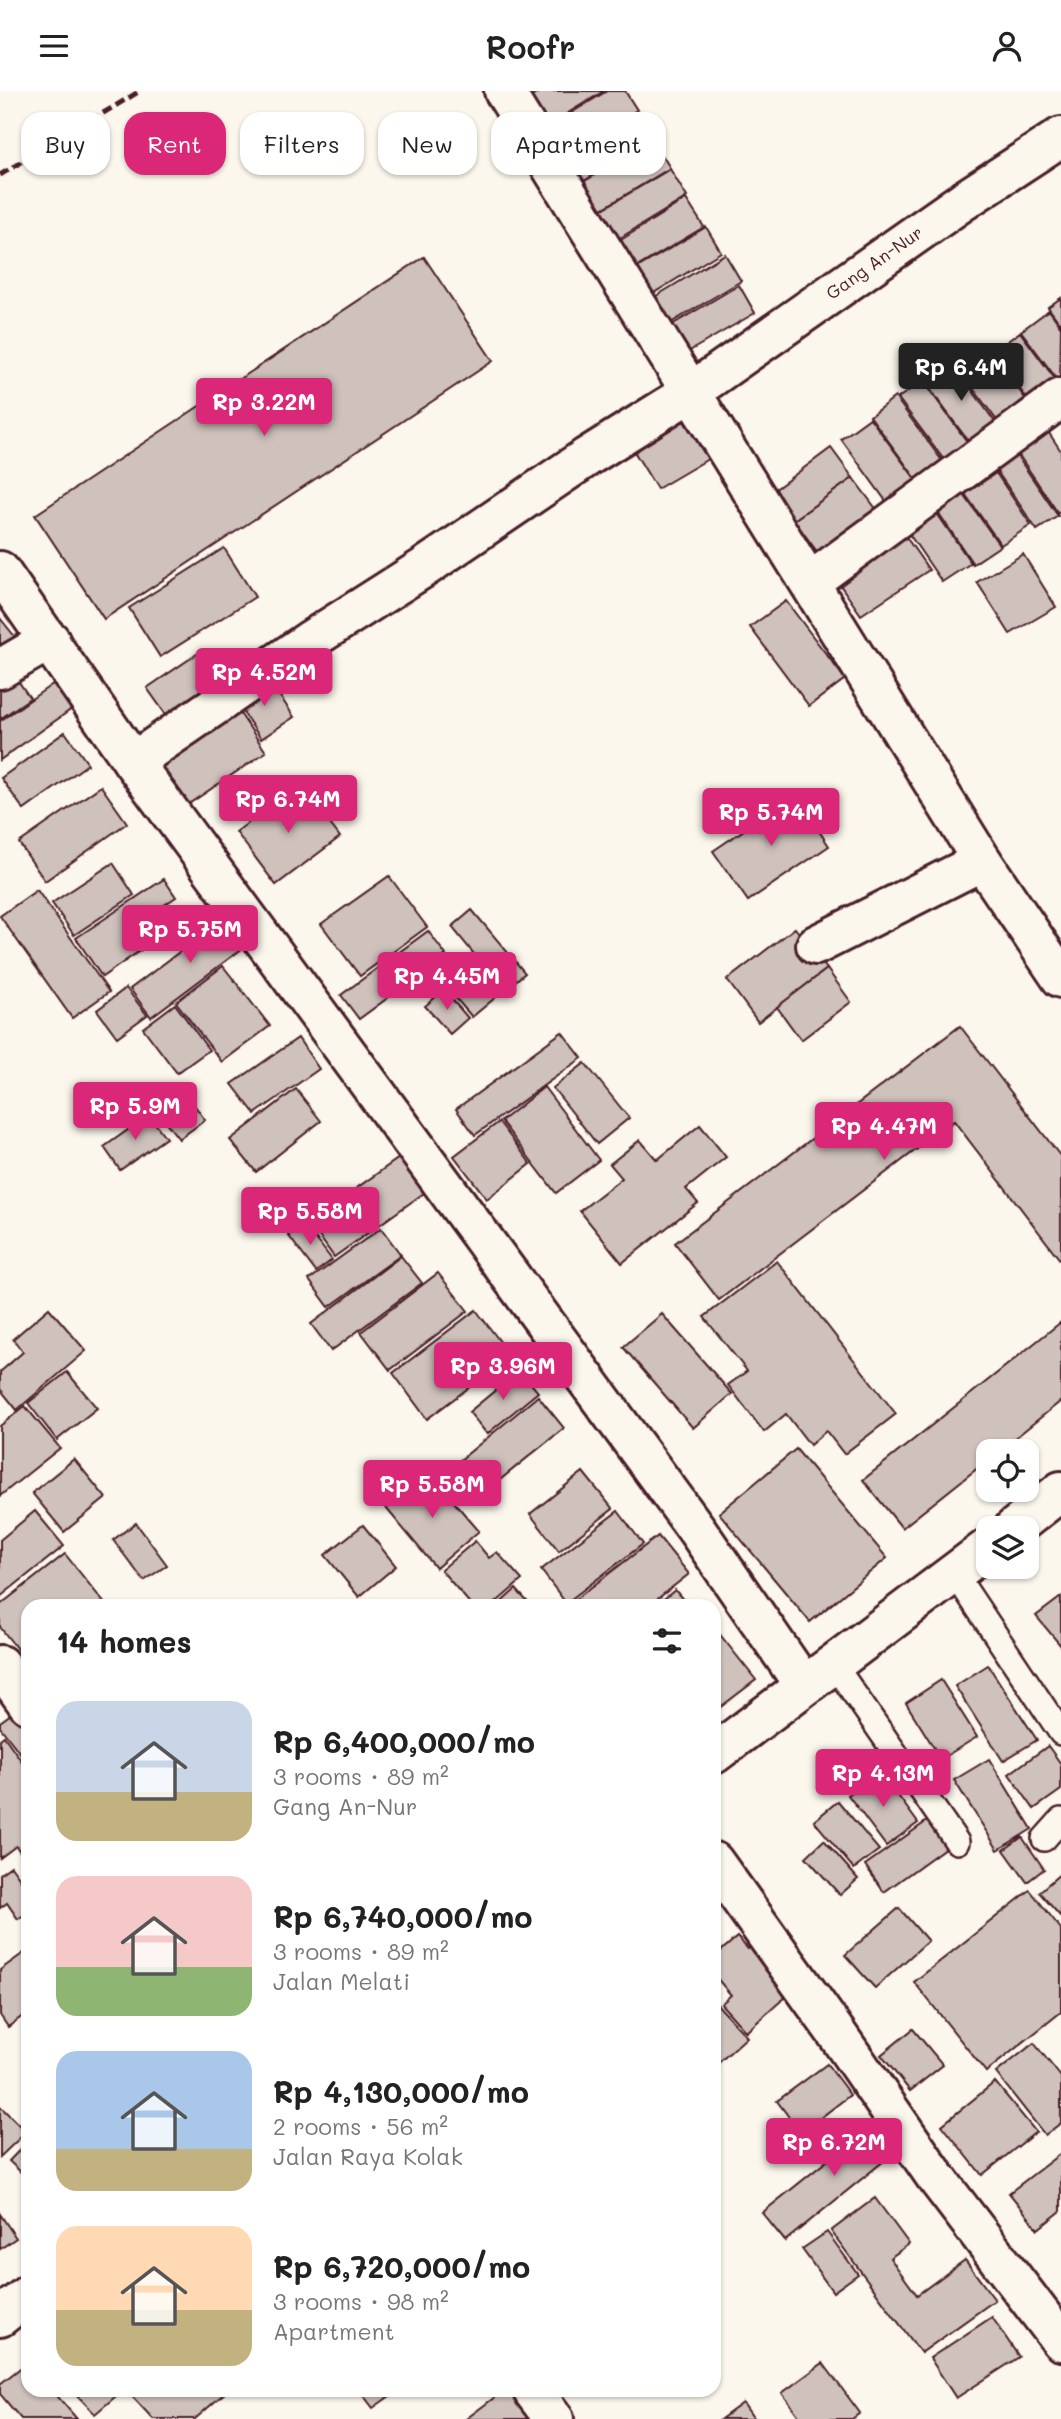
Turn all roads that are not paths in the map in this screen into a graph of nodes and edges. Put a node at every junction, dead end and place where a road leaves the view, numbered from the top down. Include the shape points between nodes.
1 (504, 91) edge
2 (1061, 137) edge
3 (691, 392) junction
4 (1061, 397) edge
5 (0, 571) edge
6 (810, 582) junction
7 (50, 640) junction
8 (0, 669) edge
9 (133, 762) junction
10 (982, 861) junction
11 (816, 945) dead end
12 (1061, 978) edge
13 (1061, 1491) edge
14 (1029, 1516) edge
15 (976, 1557) edge
16 (955, 1574) junction
17 (0, 1665) edge
18 (818, 1673) junction
19 (21, 1694) edge
20 (1061, 1733) edge
21 (721, 1749) edge
22 (1061, 1820) edge
23 (1044, 1839) dead end
24 (957, 1842) dead end
25 (721, 1872) edge
26 (21, 2300) edge
27 (0, 2317) edge
28 (1061, 2341) edge
29 (538, 2397) edge
30 (554, 2419) edge

1 - 3 main road
2 - 3 main road, Gang An-Nur
3 - 6 main road
3 - 9 main road, Gang An-Nur via 312,639
4 - 6 main road
5 - 7 main road
6 - 10 main road
7 - 8 main road
7 - 9 main road
9 - 18 main road via 697,1530
10 - 11 main road
10 - 12 main road
13 - 14 main road
15 - 16 main road
16 - 18 main road
16 - 20 lane
17 - 19 main road
18 - 21 main road
18 - 24 lane
22 - 23 lane
25 - 28 main road via 934,2176
26 - 27 main road
29 - 30 main road

